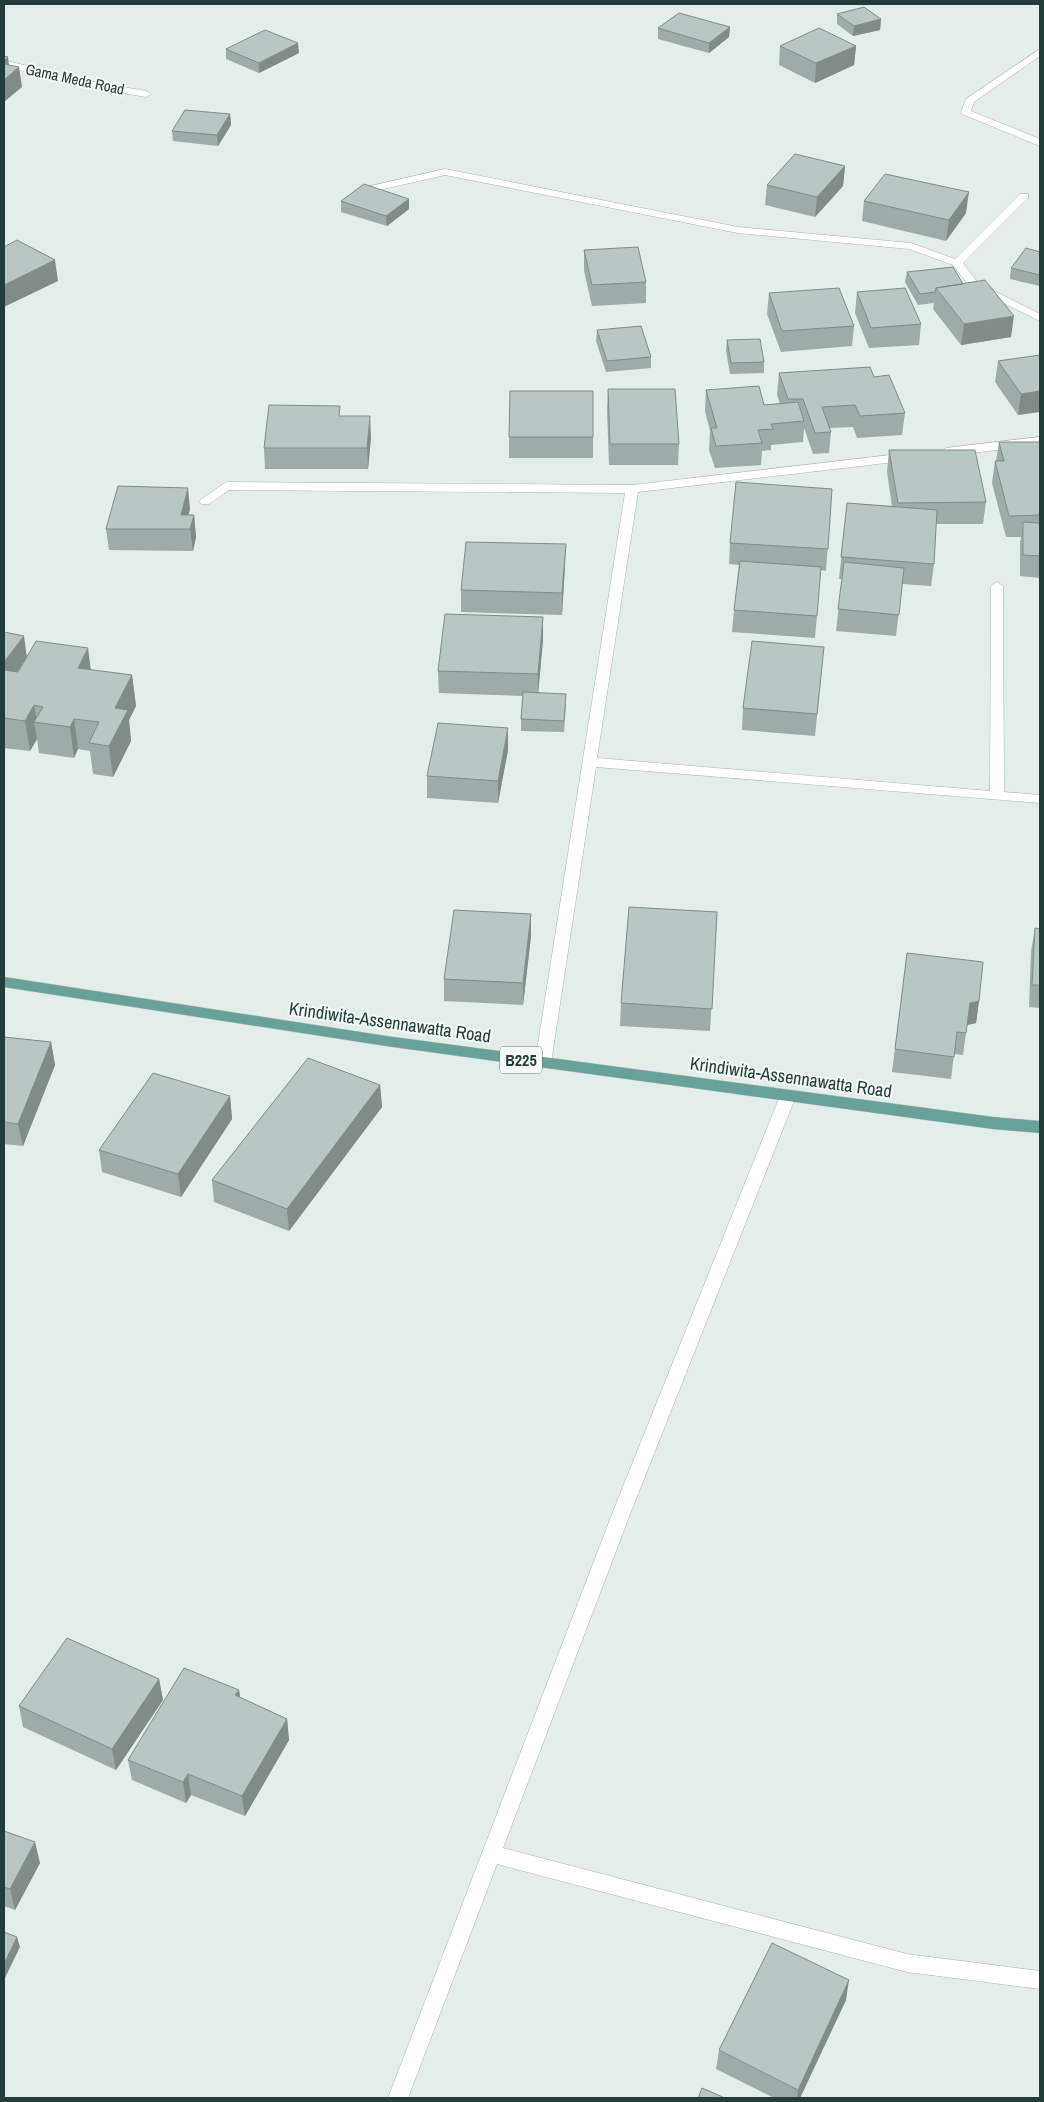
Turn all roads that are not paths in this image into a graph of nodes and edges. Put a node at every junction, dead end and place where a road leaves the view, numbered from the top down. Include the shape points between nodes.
1 (1040, 52) edge
2 (4, 63) edge
3 (146, 94) dead end
4 (1040, 143) edge
5 (366, 190) edge
6 (1024, 196) dead end
7 (957, 263) junction
8 (1040, 318) edge
9 (1040, 441) edge
10 (632, 489) junction
11 (205, 501) dead end
12 (997, 586) dead end
13 (590, 762) junction
14 (997, 794) junction
15 (1040, 799) edge
16 (4, 982) edge
17 (543, 1063) junction
18 (788, 1096) junction
19 (1040, 1127) edge
20 (491, 1854) junction
21 (1040, 1980) edge
22 (398, 2098) edge

1 - 4 street via 970,100 966,112
2 - 3 street, Gama Meda Road via 76,82
5 - 7 street via 445,172 738,230 911,246
6 - 7 street
7 - 8 street via 974,285
9 - 10 street
10 - 11 street via 226,486
10 - 13 street
12 - 14 street
13 - 14 street
13 - 17 street
14 - 15 street
16 - 17 main road, Krindiwita-Assennawatta Road / B225 via 386,1042
17 - 18 main road, Krindiwita-Assennawatta Road / B225
18 - 19 main road, Krindiwita-Assennawatta Road / B225 via 993,1124
18 - 20 street via 622,1509
20 - 21 street via 907,1963
20 - 22 street

